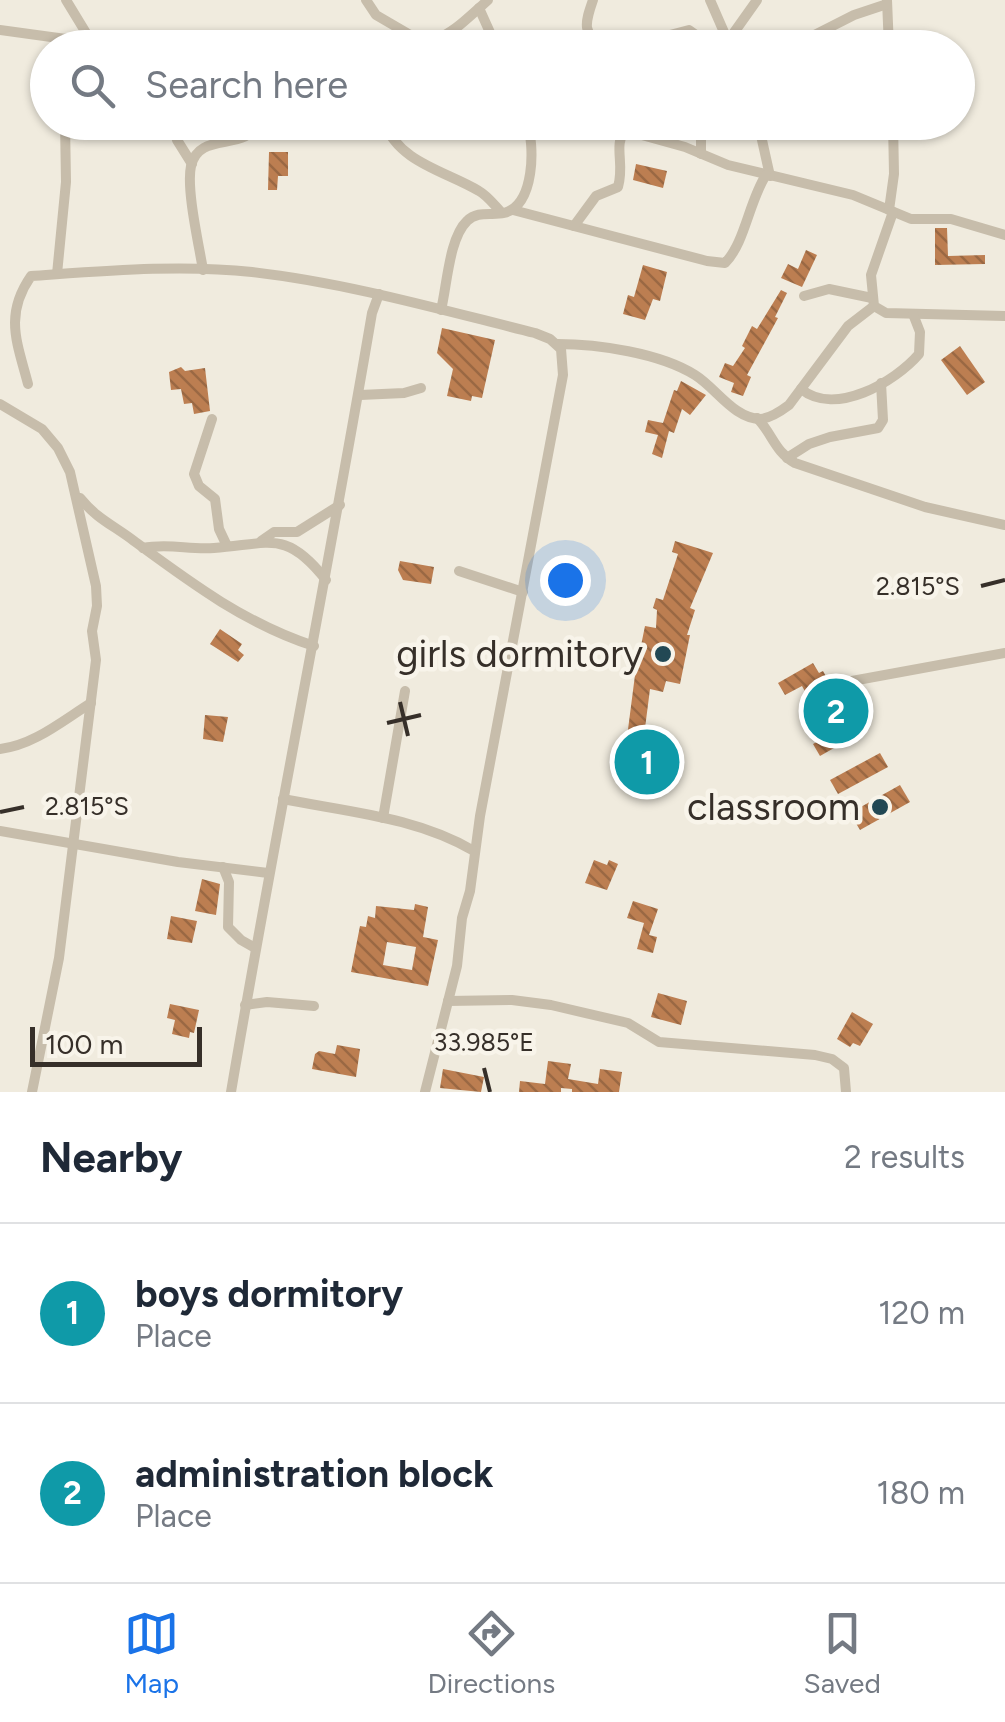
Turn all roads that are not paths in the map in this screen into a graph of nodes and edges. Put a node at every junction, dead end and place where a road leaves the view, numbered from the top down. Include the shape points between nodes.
1 (66, 0) edge
2 (366, 0) edge
3 (593, 0) edge
4 (710, 0) edge
5 (756, 0) edge
6 (887, 2) edge
7 (483, 4) edge
8 (0, 30) edge
9 (85, 30) edge
10 (401, 30) edge
11 (454, 30) edge
12 (491, 30) edge
13 (586, 30) edge
14 (721, 30) edge
15 (736, 30) edge
16 (824, 30) edge
17 (888, 30) edge
18 (30, 36) edge
19 (66, 140) edge
20 (178, 140) edge
21 (243, 140) edge
22 (397, 140) edge
23 (533, 140) edge
24 (618, 140) edge
25 (664, 140) edge
26 (701, 140) edge
27 (761, 140) edge
28 (893, 140) edge
29 (701, 154) junction
30 (192, 164) junction
31 (768, 176) junction
32 (891, 210) junction
33 (507, 212) junction
34 (574, 226) junction
35 (1005, 234) edge
36 (202, 270) junction
37 (57, 274) junction
38 (378, 294) junction
39 (804, 296) dead end
40 (873, 302) junction
41 (441, 310) junction
42 (914, 314) junction
43 (1005, 316) edge
44 (557, 344) junction
45 (881, 382) junction
46 (28, 384) dead end
47 (421, 388) dead end
48 (802, 389) junction
49 (360, 395) junction
50 (0, 404) edge
51 (756, 418) junction
52 (212, 420) dead end
53 (787, 458) junction
54 (76, 494) junction
55 (340, 506) junction
56 (1005, 525) edge
57 (260, 542) junction
58 (227, 546) junction
59 (143, 548) junction
60 (458, 571) dead end
61 (326, 580) junction
62 (523, 592) junction
63 (314, 646) junction
64 (1005, 653) edge
65 (852, 681) dead end
66 (405, 691) dead end
67 (90, 703) junction
68 (0, 749) edge
69 (283, 798) junction
70 (383, 818) junction
71 (0, 831) edge
72 (72, 843) junction
73 (474, 851) junction
74 (223, 868) junction
75 (268, 873) junction
76 (255, 948) junction
77 (448, 1002) junction
78 (245, 1005) junction
79 (314, 1006) dead end
80 (32, 1092) edge
81 (230, 1092) edge
82 (425, 1092) edge
83 (846, 1092) edge

1 - 9 street
2 - 10 street
3 - 13 street
4 - 14 street
5 - 15 street
6 - 16 street
6 - 17 street
7 - 11 street
7 - 12 street
8 - 18 street
19 - 37 street
20 - 30 street
21 - 30 street via 206,146
22 - 33 street via 407,153
23 - 33 street via 530,176 518,205
24 - 34 street via 618,187 596,196
25 - 29 street
26 - 29 street
27 - 31 street
28 - 32 street
29 - 31 street
30 - 36 street
31 - 32 street
31 - 34 street via 725,263
32 - 35 street
32 - 40 street via 871,275
33 - 34 street
33 - 41 street via 468,220
36 - 37 street
36 - 38 street
37 - 46 street via 30,276 16,299 14,329
38 - 41 street
38 - 49 street
39 - 40 street via 829,289
40 - 42 street via 886,313
40 - 48 street
41 - 44 street
42 - 43 street
42 - 45 street via 919,354
44 - 51 street via 588,344 694,374
44 - 62 street via 563,376
45 - 48 street via 828,400
45 - 53 street via 878,428 830,436
47 - 49 street
48 - 51 street via 778,413
49 - 55 street
50 - 54 street via 50,436
51 - 53 street
52 - 58 street via 194,474 215,499
53 - 56 street via 886,495
54 - 59 street via 95,516
54 - 67 street via 96,586
55 - 57 street via 296,532 274,532
55 - 61 street
57 - 58 street
57 - 61 street via 298,550
58 - 59 street
59 - 63 street via 237,613
60 - 62 street
61 - 63 street
62 - 73 street
63 - 69 street
64 - 65 street
66 - 70 street
67 - 68 street via 40,736
67 - 72 street
69 - 70 street
69 - 75 street
70 - 73 street via 438,832
71 - 72 street
72 - 74 street
72 - 80 street via 59,958
73 - 77 street
74 - 75 street
74 - 76 street via 228,927
75 - 76 street
76 - 78 street
77 - 82 street
77 - 83 street via 551,1005 628,1023 658,1042 815,1054 844,1068
78 - 79 street
78 - 81 street

